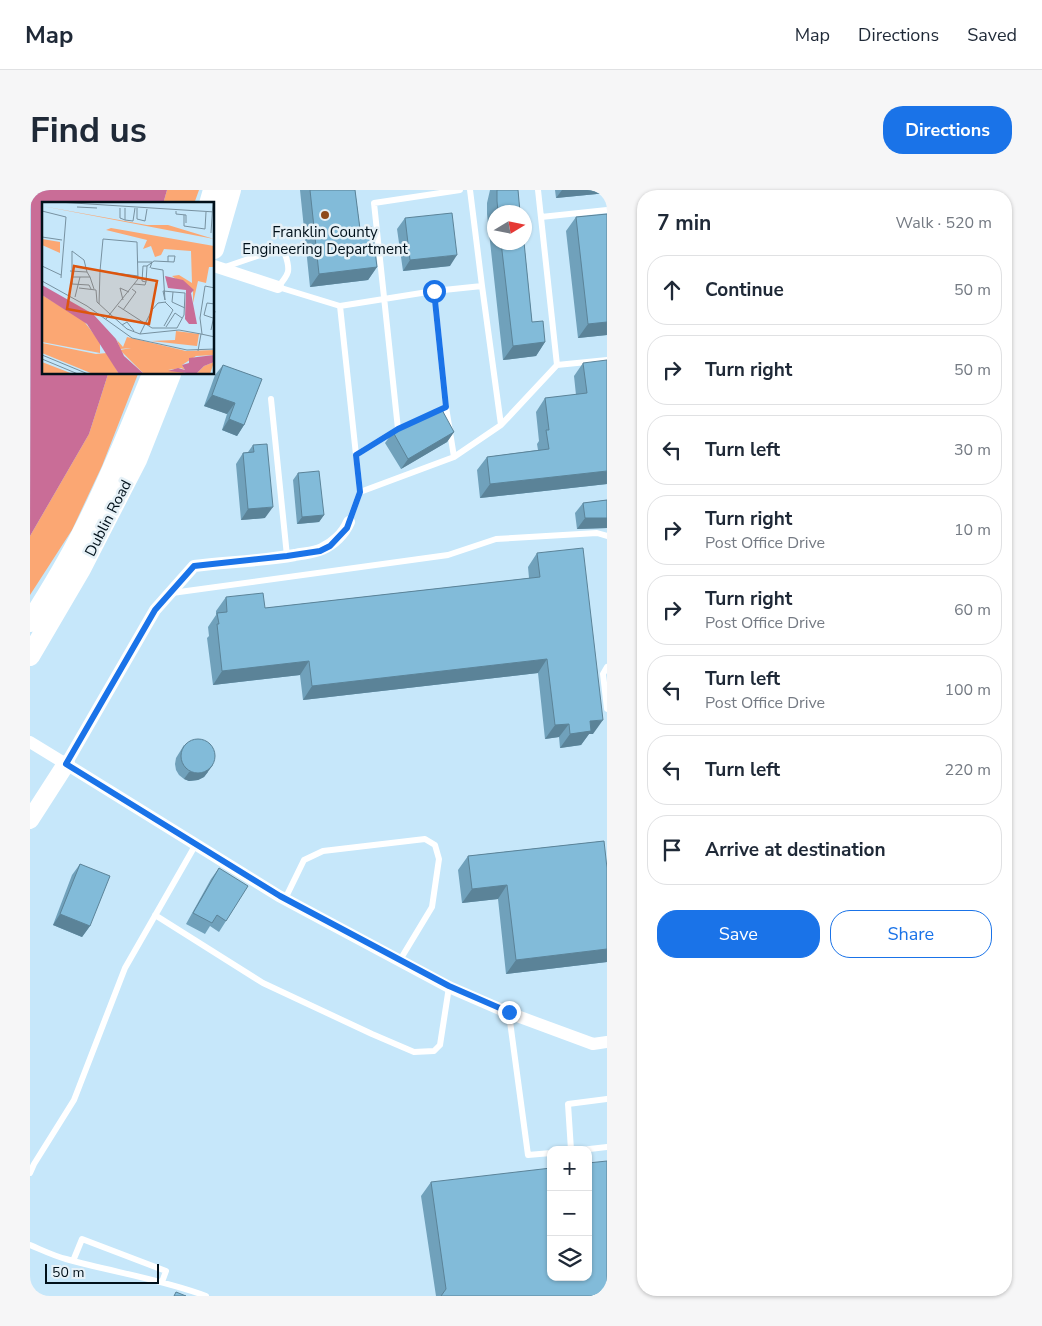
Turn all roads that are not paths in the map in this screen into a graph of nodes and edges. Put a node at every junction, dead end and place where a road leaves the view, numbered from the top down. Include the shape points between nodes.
1 (232, 190) edge
2 (460, 190) edge
3 (470, 190) edge
4 (538, 190) edge
5 (607, 210) edge
6 (541, 217) junction
7 (215, 246) edge
8 (218, 268) edge
9 (482, 286) junction
10 (278, 288) junction
11 (434, 291) junction
12 (384, 299) junction
13 (340, 306) junction
14 (607, 360) edge
15 (558, 365) junction
16 (152, 375) edge
17 (171, 375) edge
18 (271, 399) dead end
19 (446, 407) junction
20 (438, 410) edge
21 (502, 425) junction
22 (406, 426) edge
23 (398, 429) junction
24 (356, 455) junction
25 (454, 457) junction
26 (360, 492) junction
27 (349, 522) joint
28 (607, 536) edge
29 (287, 556) junction
30 (170, 594) junction
31 (30, 622) edge
32 (30, 656) edge
33 (607, 668) edge
34 (607, 709) edge
35 (30, 742) edge
36 (66, 764) junction
37 (30, 820) edge
38 (196, 844) junction
39 (285, 899) junction
40 (155, 915) junction
41 (400, 960) junction
42 (449, 986) junction
43 (509, 1012) junction
44 (607, 1042) edge
45 (607, 1099) edge
46 (571, 1146) edge
47 (607, 1147) edge
48 (592, 1149) edge
49 (547, 1153) edge
50 (30, 1173) edge
51 (30, 1245) edge
52 (73, 1261) junction
53 (162, 1282) junction
54 (206, 1296) edge

1 - 7 main road
2 - 12 lane via 374,203
3 - 9 lane
4 - 6 lane
5 - 6 lane
6 - 15 lane
8 - 10 street
8 - 10 lane via 266,253 276,251 285,254 289,265 287,277
9 - 11 lane
9 - 21 lane
10 - 13 lane
11 - 12 lane
11 - 19 lane
12 - 13 lane
12 - 23 lane
13 - 24 lane
14 - 15 lane
15 - 21 lane
16 - 31 main road, Dublin Road via 89,520
17 - 32 main road, Dublin Road via 137,460 82,569
18 - 29 lane
19 - 20 lane
19 - 25 lane
21 - 25 lane
22 - 23 lane
23 - 24 lane
24 - 26 lane
25 - 26 lane
26 - 27 lane
27 - 29 street via 330,546 320,551
28 - 30 lane via 597,533 496,539 448,556
29 - 30 street via 194,566
30 - 36 street via 155,610
33 - 34 lane via 603,674
35 - 36 street
36 - 37 street
36 - 38 street
38 - 39 street
38 - 40 lane
39 - 41 street
39 - 41 lane via 304,860 323,851 425,839 435,845 439,859 432,907
40 - 42 lane via 263,983 414,1052 434,1051 440,1045
40 - 50 lane via 125,968 74,1100
41 - 42 street
42 - 43 street
43 - 44 street via 593,1044
43 - 49 lane via 528,1155
45 - 46 lane via 568,1104
47 - 48 lane
51 - 52 lane
52 - 53 lane
52 - 53 lane via 82,1239 166,1271
53 - 54 lane

